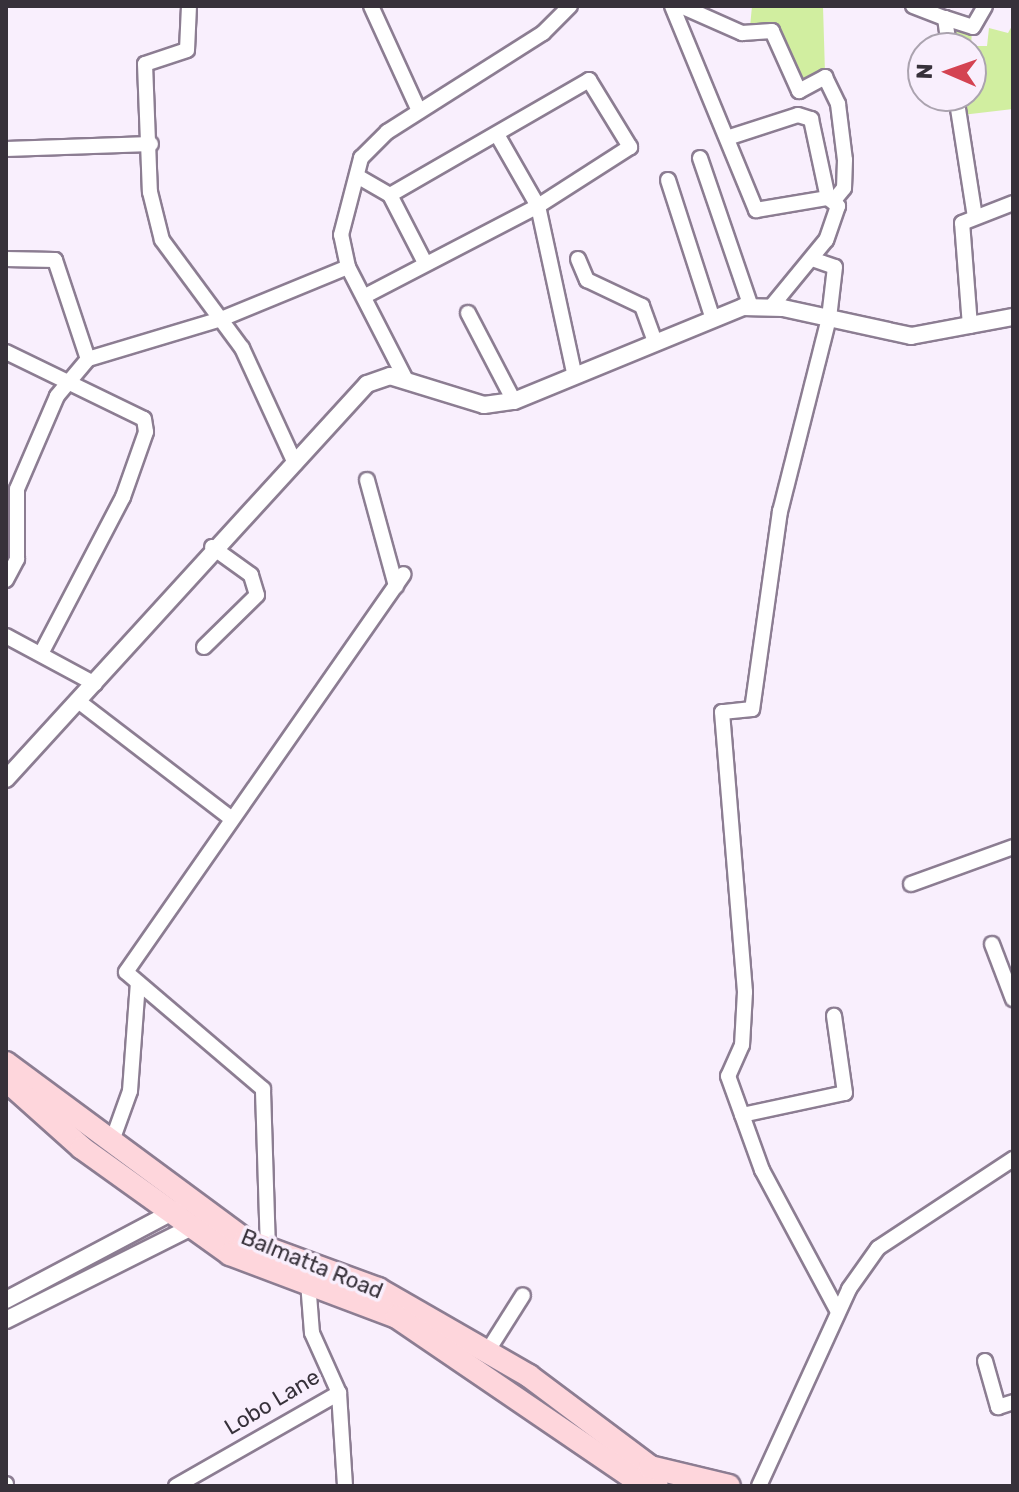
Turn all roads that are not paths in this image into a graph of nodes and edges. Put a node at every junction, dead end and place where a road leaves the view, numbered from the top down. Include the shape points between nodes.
1 (189, 6) edge
2 (371, 6) edge
3 (570, 6) edge
4 (672, 6) edge
5 (681, 6) edge
6 (913, 6) edge
7 (985, 6) edge
8 (698, 10) edge
9 (945, 18) junction
10 (947, 32) edge
11 (419, 111) junction
12 (959, 112) edge
13 (730, 137) junction
14 (499, 138) junction
15 (151, 144) junction
16 (6, 149) edge
17 (700, 158) dead end
18 (357, 176) junction
19 (668, 180) dead end
20 (390, 195) junction
21 (831, 198) junction
22 (1013, 203) edge
23 (538, 206) junction
24 (975, 217) junction
25 (6, 259) edge
26 (578, 259) dead end
27 (812, 259) junction
28 (424, 261) junction
29 (348, 267) junction
30 (367, 295) junction
31 (751, 307) junction
32 (771, 307) junction
33 (468, 313) dead end
34 (712, 316) junction
35 (1013, 317) edge
36 (829, 318) junction
37 (221, 319) junction
38 (970, 326) junction
39 (655, 341) junction
40 (6, 352) edge
41 (88, 359) junction
42 (574, 373) junction
43 (405, 378) junction
44 (65, 386) junction
45 (514, 401) junction
46 (295, 463) junction
47 (367, 480) dead end
48 (12, 486) edge
49 (212, 547) junction
50 (6, 580) edge
51 (6, 636) edge
52 (204, 647) dead end
53 (42, 652) junction
54 (95, 684) junction
55 (82, 704) junction
56 (6, 779) edge
57 (229, 817) junction
58 (1013, 847) edge
59 (911, 884) dead end
60 (992, 944) dead end
61 (138, 983) junction
62 (1013, 999) edge
63 (834, 1016) dead end
64 (6, 1063) edge
65 (6, 1080) edge
66 (742, 1115) junction
67 (112, 1141) junction
68 (1013, 1159) edge
69 (182, 1207) junction
70 (212, 1218) junction
71 (191, 1227) junction
72 (268, 1250) junction
73 (308, 1282) junction
74 (523, 1295) dead end
75 (6, 1300) edge
76 (838, 1312) junction
77 (6, 1320) edge
78 (487, 1352) junction
79 (985, 1361) dead end
80 (339, 1393) junction
81 (1013, 1402) edge
82 (661, 1480) edge
83 (176, 1486) edge
84 (345, 1486) edge
85 (729, 1486) edge
86 (759, 1486) edge

1 - 15 street via 187,50 145,60
2 - 11 street
3 - 11 street via 543,33
4 - 13 street
5 - 8 street
6 - 9 street
7 - 9 street via 973,27
8 - 21 street via 742,33 772,31 799,91 825,77 838,104 845,160 844,188
9 - 10 street
11 - 18 street via 361,158
12 - 24 street
13 - 21 street via 756,210
13 - 21 street via 798,115 811,119
14 - 20 street
14 - 23 street
14 - 23 street via 589,80 630,147
15 - 16 street
15 - 37 street via 150,192 162,240
17 - 31 street
18 - 20 street
18 - 29 street via 341,235
19 - 34 street
20 - 28 street
21 - 27 street via 838,215
22 - 24 street
23 - 28 street
23 - 42 street
24 - 38 street via 962,223 960,238
25 - 41 street via 55,260
26 - 39 street via 587,280 642,306
27 - 32 street
27 - 36 street via 835,267
28 - 30 street
29 - 30 street
29 - 37 street
30 - 43 street
31 - 32 street
31 - 34 street
32 - 36 street
33 - 45 street
34 - 39 street
35 - 38 street
36 - 38 street via 911,336
36 - 66 street via 780,511 752,709 722,712 745,992 742,1045 728,1076
37 - 41 street
37 - 46 street
39 - 42 street
40 - 44 street
41 - 44 street
42 - 45 street
43 - 45 street via 484,405
43 - 46 street via 367,384
44 - 48 street
44 - 53 street via 144,419 146,432 123,497
46 - 49 street
47 - 57 street via 400,580
48 - 50 street via 17,559
49 - 52 street via 251,575 257,595
49 - 54 street
51 - 53 street
53 - 54 street
54 - 55 street
55 - 56 street
55 - 57 street
57 - 61 street via 126,972
58 - 59 street
60 - 62 street
61 - 67 street via 130,1091
61 - 72 street via 263,1089
63 - 66 street via 845,1093
64 - 67 main road, Balmatta Road
65 - 69 main road via 82,1148
66 - 76 street via 762,1170
67 - 69 main road, Balmatta Road
68 - 76 street via 878,1248
69 - 70 main road, Balmatta Road
69 - 71 main road
69 - 75 street
70 - 71 street
70 - 72 main road, Balmatta Road
71 - 73 main road via 230,1254
71 - 77 street
72 - 78 main road, Balmatta Road via 378,1289
73 - 80 street, Lobo Lane via 312,1333
73 - 82 main road via 397,1317
74 - 78 street
76 - 86 street
78 - 82 main road, Balmatta Road
79 - 81 street via 998,1407
80 - 83 street, Lobo Lane
80 - 84 street
82 - 85 main road

